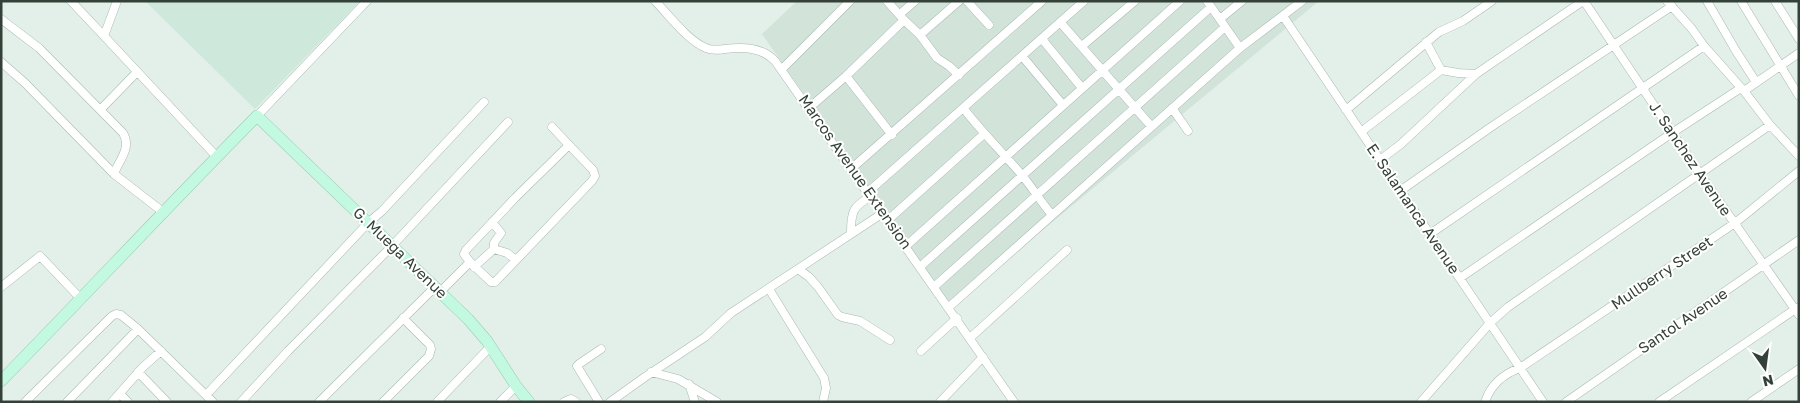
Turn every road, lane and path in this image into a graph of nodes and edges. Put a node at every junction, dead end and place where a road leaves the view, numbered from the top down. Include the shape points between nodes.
1 (71, 1) edge
2 (117, 1) edge
3 (367, 1) edge
4 (655, 1) edge
5 (850, 1) edge
6 (887, 1) edge
7 (915, 1) edge
8 (959, 1) edge
9 (967, 1) edge
10 (1042, 1) edge
11 (1084, 1) edge
12 (1135, 1) edge
13 (1180, 1) edge
14 (1242, 1) edge
15 (1302, 1) edge
16 (1492, 1) edge
17 (1583, 1) edge
18 (1707, 1) edge
19 (1741, 1) edge
20 (1775, 1) edge
21 (1209, 4) edge
22 (1669, 4) edge
23 (1283, 16) junction
24 (902, 17) junction
25 (1, 19) edge
26 (1220, 19) junction
27 (1060, 22) junction
28 (989, 25) dead end
29 (1225, 27) junction
30 (920, 35) junction
31 (104, 36) junction
32 (1042, 39) junction
33 (1799, 40) edge
34 (1426, 42) junction
35 (1614, 45) junction
36 (1082, 46) junction
37 (1704, 46) junction
38 (1240, 48) junction
39 (1799, 53) edge
40 (1022, 56) junction
41 (1, 62) edge
42 (1781, 66) junction
43 (782, 69) junction
44 (1103, 70) junction
45 (1441, 70) junction
46 (137, 72) junction
47 (1476, 74) junction
48 (959, 75) junction
49 (846, 76) junction
50 (1756, 82) junction
51 (1082, 88) junction
52 (1119, 89) junction
53 (1643, 89) junction
54 (1742, 90) junction
55 (1799, 96) edge
56 (484, 102) dead end
57 (1063, 105) junction
58 (1135, 107) junction
59 (809, 108) junction
60 (1172, 108) junction
61 (101, 109) junction
62 (964, 109) junction
63 (1346, 110) junction
64 (257, 116) junction
65 (508, 122) dead end
66 (1770, 125) junction
67 (1151, 126) junction
68 (552, 127) dead end
69 (1188, 130) dead end
70 (1361, 132) junction
71 (1672, 132) junction
72 (984, 134) junction
73 (892, 135) junction
74 (569, 145) junction
75 (1799, 156) edge
76 (217, 157) junction
77 (1006, 158) junction
78 (1380, 160) junction
79 (851, 168) junction
80 (1799, 171) edge
81 (114, 174) junction
82 (1700, 174) junction
83 (1022, 176) junction
84 (1400, 190) junction
85 (870, 194) junction
86 (1036, 196) junction
87 (163, 212) junction
88 (1052, 215) junction
89 (885, 216) junction
90 (492, 222) junction
91 (368, 223) junction
92 (1735, 224) junction
93 (852, 232) junction
94 (1430, 234) junction
95 (1799, 240) edge
96 (392, 246) junction
97 (906, 246) junction
98 (494, 249) junction
99 (1067, 250) dead end
100 (516, 260) junction
101 (472, 265) junction
102 (1765, 265) junction
103 (920, 266) junction
104 (798, 269) junction
105 (1460, 278) junction
106 (935, 286) junction
107 (1, 288) edge
108 (769, 289) junction
109 (437, 290) junction
110 (81, 299) junction
111 (949, 307) junction
112 (1797, 310) edge
113 (402, 318) junction
114 (957, 318) junction
115 (1490, 324) junction
116 (138, 329) junction
117 (970, 338) junction
118 (890, 340) dead end
119 (491, 346) junction
120 (601, 349) dead end
121 (161, 351) junction
122 (921, 351) dead end
123 (983, 357) junction
124 (1520, 368) junction
125 (1799, 369) edge
126 (138, 372) junction
127 (651, 372) junction
128 (1, 381) edge
129 (689, 384) junction
130 (516, 386) junction
131 (120, 394) junction
132 (206, 395) junction
133 (1010, 400) edge
134 (25, 402) edge
135 (67, 402) edge
136 (112, 402) edge
137 (128, 402) edge
138 (167, 402) edge
139 (213, 402) edge
140 (241, 402) edge
141 (319, 402) edge
142 (383, 402) edge
143 (437, 402) edge
144 (500, 402) edge
145 (530, 402) edge
146 (564, 402) edge
147 (576, 402) edge
148 (599, 402) edge
149 (610, 402) edge
150 (695, 402) edge
151 (717, 402) edge
152 (823, 402) edge
153 (940, 402) edge
154 (1421, 402) edge
155 (1486, 402) edge
156 (1543, 402) edge
157 (1566, 402) edge
158 (1659, 402) edge
159 (1751, 402) edge

1 - 31 street
2 - 31 street
3 - 64 street
4 - 43 street, Marcos Avenue Extension via 703,47 712,50 754,49 771,56
5 - 43 street
6 - 24 street
7 - 24 street
8 - 30 street
9 - 28 street
10 - 48 street
11 - 27 street
12 - 36 street
13 - 44 street
14 - 26 street
15 - 23 street
16 - 34 street
17 - 35 street, J. Sanchez Avenue
17 - 47 street
18 - 50 street
19 - 42 street
20 - 33 street
21 - 26 street
21 - 52 street
22 - 35 street
22 - 37 street
23 - 38 street
23 - 63 street, E. Salamanca Avenue
24 - 30 street
24 - 49 street
25 - 61 street via 39,48
26 - 29 street
27 - 32 street
27 - 36 street
29 - 38 street
29 - 58 street
30 - 48 street via 937,58
31 - 46 street
32 - 40 street
32 - 51 street
34 - 45 street
34 - 63 street
35 - 53 street, J. Sanchez Avenue
35 - 84 street
36 - 44 street
37 - 53 street
37 - 54 street
38 - 60 street
39 - 42 street
40 - 57 street
40 - 62 street
41 - 81 street
42 - 50 street
42 - 55 street
43 - 59 street, Marcos Avenue Extension
44 - 51 street
44 - 52 street
45 - 47 street
45 - 70 street
46 - 61 street
46 - 76 street
47 - 78 street
48 - 73 street
49 - 59 street
49 - 73 street
50 - 54 street
51 - 57 street
52 - 58 street
52 - 83 street
53 - 71 street, J. Sanchez Avenue
53 - 94 street
54 - 66 street
54 - 71 street
56 - 91 street
57 - 77 street
58 - 67 street
58 - 86 street
59 - 79 street, Marcos Avenue Extension
60 - 67 street
60 - 69 street
61 - 81 street via 127,141
62 - 72 street
62 - 85 street
63 - 70 street, E. Salamanca Avenue
64 - 76 street
64 - 91 street, G. Muega Avenue
65 - 96 street
66 - 75 street
66 - 82 street
67 - 88 street
68 - 74 street
70 - 78 street, E. Salamanca Avenue
71 - 82 street, J. Sanchez Avenue
71 - 105 street
72 - 77 street
72 - 89 street
73 - 79 street
74 - 90 street
74 - 100 street via 595,176
76 - 87 street
77 - 83 street
77 - 97 street
78 - 84 street, E. Salamanca Avenue
79 - 85 street, Marcos Avenue Extension
80 - 92 street, Mullberry Street
81 - 87 street
82 - 92 street, J. Sanchez Avenue
82 - 115 street via 1508,307
83 - 86 street
83 - 103 street
84 - 94 street, E. Salamanca Avenue
85 - 89 street, Marcos Avenue Extension
85 - 93 street via 854,208
86 - 88 street
86 - 106 street
87 - 110 street
88 - 111 street
89 - 93 street
89 - 97 street, Marcos Avenue Extension
90 - 98 street via 501,233
90 - 101 street via 464,254
91 - 96 street, G. Muega Avenue
91 - 132 street
92 - 102 street, J. Sanchez Avenue
92 - 124 street, Mullberry Street
93 - 104 street
94 - 105 street, E. Salamanca Avenue
95 - 102 street, Santol Avenue
96 - 109 street, G. Muega Avenue
96 - 140 street
97 - 103 street, Marcos Avenue Extension
98 - 100 street
98 - 101 street
99 - 117 street
100 - 101 street via 492,282
101 - 109 street
102 - 112 street, J. Sanchez Avenue
102 - 157 street, Santol Avenue
103 - 106 street, Marcos Avenue Extension
104 - 108 street
104 - 118 street via 818,287 838,315 860,321
105 - 115 street, E. Salamanca Avenue
106 - 111 street, Marcos Avenue Extension
107 - 110 street via 40,256
108 - 127 street
108 - 152 street via 824,378
109 - 113 street
109 - 119 street, G. Muega Avenue
110 - 128 street
111 - 114 street, Marcos Avenue Extension
112 - 158 street
113 - 141 street
113 - 142 street via 430,345 431,352
114 - 117 street, Marcos Avenue Extension
114 - 122 street
115 - 124 street, E. Salamanca Avenue
115 - 154 street
116 - 121 street
116 - 134 street via 121,315 112,316
116 - 135 street
117 - 123 street, Marcos Avenue Extension
119 - 130 street, G. Muega Avenue
119 - 143 street
120 - 148 street via 577,366
121 - 126 street
121 - 132 street
123 - 133 street, Marcos Avenue Extension
123 - 153 street
124 - 155 street, Mullberry Street via 1500,378
124 - 156 street, E. Salamanca Avenue
125 - 159 street
126 - 131 street
126 - 138 street
127 - 129 street
127 - 149 street
129 - 150 street
129 - 151 street
130 - 144 street
130 - 145 street, G. Muega Avenue
131 - 136 street
131 - 137 street
132 - 139 street
146 - 147 street via 571,399

